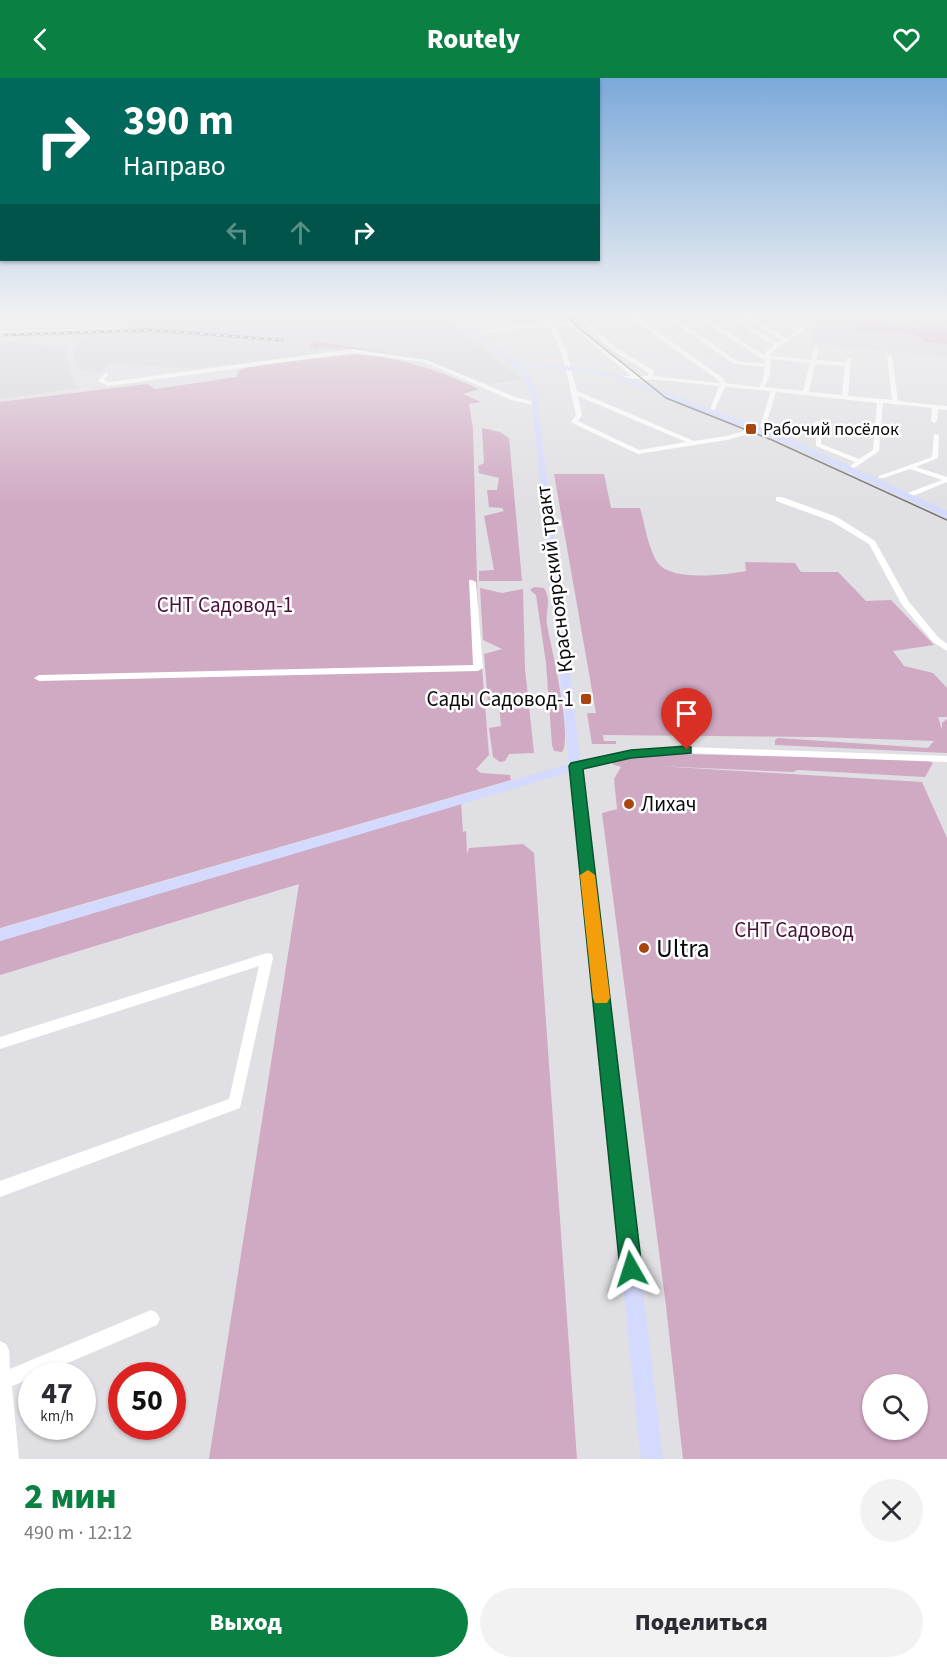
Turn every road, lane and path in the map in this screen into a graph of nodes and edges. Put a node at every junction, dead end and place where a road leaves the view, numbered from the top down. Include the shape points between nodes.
1 (105, 375) edge
2 (173, 375) edge
3 (458, 375) edge
4 (569, 375) edge
5 (610, 375) edge
6 (717, 375) edge
7 (767, 375) edge
8 (810, 375) edge
9 (847, 375) edge
10 (892, 375) edge
11 (528, 376) edge
12 (620, 377) junction
13 (636, 377) joint
14 (650, 377) joint
15 (723, 384) junction
16 (761, 388) junction
17 (774, 390) junction
18 (576, 393) junction
19 (806, 393) junction
20 (829, 396) junction
21 (845, 397) junction
22 (880, 401) junction
23 (535, 403) junction
24 (895, 403) junction
25 (825, 406) dead end
26 (935, 407) junction
27 (947, 408) edge
28 (711, 411) junction
29 (934, 421) dead end
30 (817, 422) dead end
31 (761, 430) junction
32 (936, 435) dead end
33 (694, 443) junction
34 (860, 462) junction
35 (910, 466) junction
36 (850, 469) junction
37 (881, 477) dead end
38 (947, 480) edge
39 (908, 495) junction
40 (779, 499) dead end
41 (947, 514) edge
42 (472, 582) dead end
43 (947, 648) edge
44 (39, 678) dead end
45 (947, 759) edge
46 (575, 766) junction
47 (0, 935) edge
48 (0, 1043) edge
49 (0, 1189) edge
50 (151, 1319) dead end
51 (0, 1350) edge
52 (1, 1382) edge
53 (9, 1459) edge
54 (652, 1459) edge

1 - 2 street via 102,383
3 - 23 street via 513,399
4 - 18 street
5 - 12 main road
6 - 15 street
7 - 16 street
8 - 19 street
9 - 21 street
10 - 24 street
11 - 23 main road, Красноярский тракт
12 - 13 street
12 - 28 main road
13 - 14 street
14 - 15 street
15 - 16 street
15 - 28 street
16 - 17 street
17 - 19 street
17 - 31 street
18 - 33 street
18 - 33 street via 573,398 578,417 574,422 638,452
19 - 20 street
20 - 21 street
20 - 25 street
21 - 22 street
22 - 24 street
22 - 34 street via 876,451
23 - 46 main road, Красноярский тракт
24 - 26 street
26 - 27 street
26 - 29 street
28 - 31 main road
30 - 34 street via 818,445
31 - 33 street
31 - 36 main road
32 - 35 street via 935,458
34 - 36 street
35 - 37 street
35 - 38 street
36 - 39 main road
38 - 39 street
39 - 41 main road
40 - 43 street via 834,519 872,543 905,603
42 - 44 street via 478,668
45 - 46 street via 687,750 631,754
46 - 47 main road
46 - 54 main road, Красноярский тракт
48 - 49 street via 267,958 235,1103
50 - 52 street
51 - 52 street
52 - 53 street

